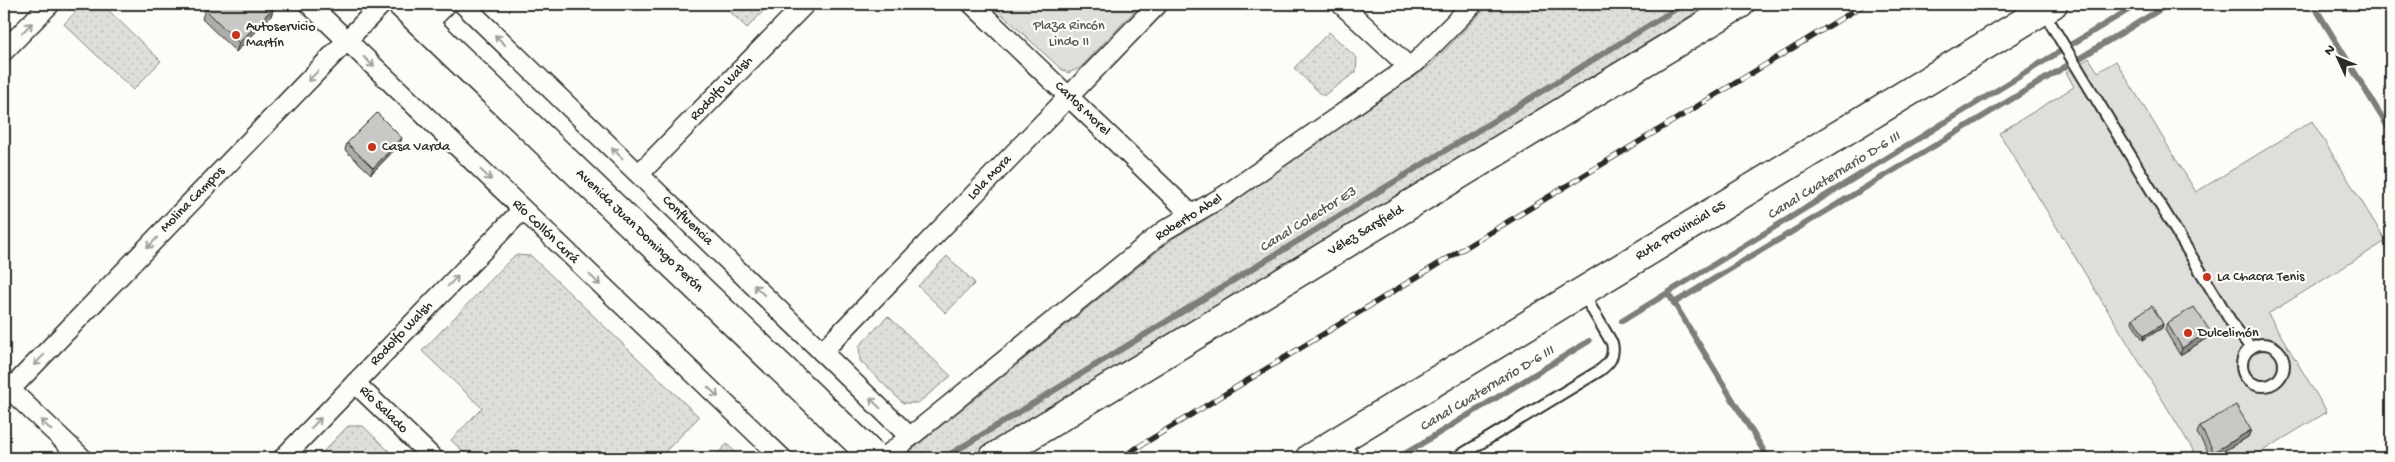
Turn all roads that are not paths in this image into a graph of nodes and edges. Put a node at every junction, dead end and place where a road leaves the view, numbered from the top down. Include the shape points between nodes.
1 (50, 4) edge
2 (309, 4) edge
3 (382, 4) edge
4 (402, 4) edge
5 (447, 4) edge
6 (464, 4) edge
7 (805, 4) edge
8 (972, 4) edge
9 (1158, 4) edge
10 (1341, 4) edge
11 (1473, 4) edge
12 (1740, 4) edge
13 (2048, 7) edge
14 (426, 26) junction
15 (347, 41) junction
16 (4, 51) edge
17 (1409, 67) junction
18 (1068, 96) junction
19 (640, 174) junction
20 (522, 210) junction
21 (1192, 215) junction
22 (1582, 292) junction
23 (2251, 348) junction
24 (822, 352) junction
25 (355, 383) junction
26 (6, 390) edge
27 (910, 437) junction
28 (1348, 448) edge
29 (82, 458) edge
30 (283, 458) edge
31 (433, 458) edge
32 (782, 458) edge
33 (875, 458) edge
34 (884, 458) edge
35 (993, 458) edge
36 (1310, 458) edge
37 (1456, 458) edge

16 -> 1 street
2 - 15 street, Río Collón Curá
3 - 15 street, Molina Campos
4 - 14 main road, Avenida Juan Domingo Perón
5 - 14 street
19 -> 6 street, Confluencia
7 - 19 street, Rodolfo Walsh
8 - 18 street, Carlos Morel
9 - 18 street, Lola Mora
10 - 17 street
11 - 17 street, Roberto Abel via 1428,52
12 - 35 main road, Vélez Sarsfield
13 - 22 main road, Ruta Provincial 65
13 - 23 lane via 2232,325
14 - 33 main road, Avenida Juan Domingo Perón
15 -> 20 street, Río Collón Curá
15 -> 26 street, Molina Campos
17 - 21 street, Roberto Abel
18 - 21 street, Carlos Morel
18 - 24 street, Lola Mora
24 -> 19 street, Confluencia
25 -> 20 street, Rodolfo Walsh
20 -> 32 street, Río Collón Curá
21 - 27 street, Roberto Abel via 1157,237
22 - 28 main road, Ruta Provincial 65
22 - 37 lane via 1612,343 1614,350 1610,362
23 - 23 lane via 2243,358 2246,377 2257,385 2276,382 2284,365 2280,352 2270,345
27 -> 24 street, Confluencia
30 -> 25 street, Rodolfo Walsh
25 - 31 street, Río Salado
29 -> 26 street
27 - 34 street, Roberto Abel
28 - 36 main road, Ruta Provincial 65

